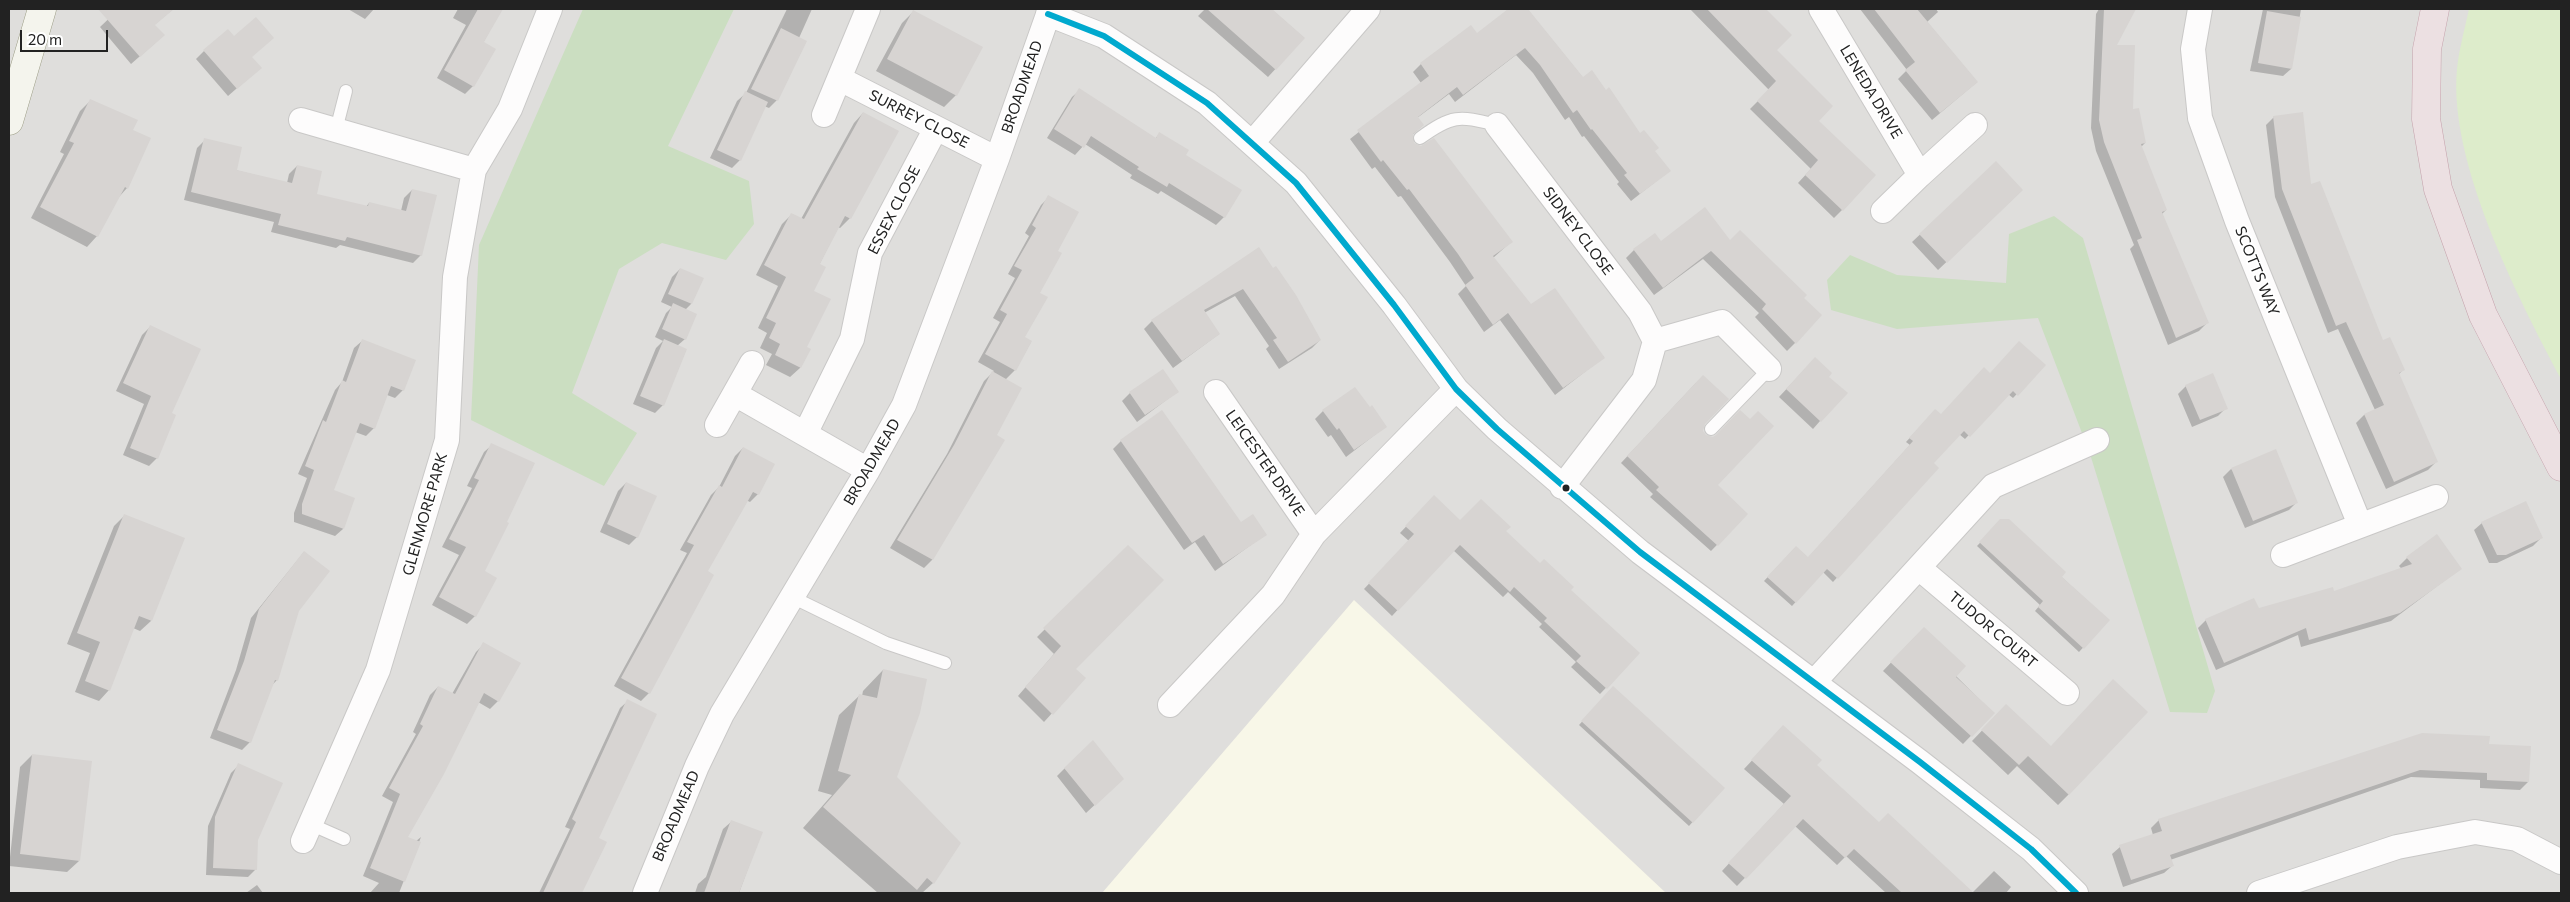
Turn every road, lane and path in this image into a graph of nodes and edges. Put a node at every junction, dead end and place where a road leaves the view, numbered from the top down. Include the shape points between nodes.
1 (42, 9) edge
2 (550, 9) edge
3 (868, 9) edge
4 (1368, 9) edge
5 (1821, 9) edge
6 (2200, 9) edge
7 (2435, 9) edge
8 (1049, 12) edge
9 (840, 79) junction
10 (346, 91) dead end
11 (824, 116) dead end
12 (301, 120) dead end
13 (9, 121) edge
14 (1497, 125) joint
15 (1975, 125) dead end
16 (936, 128) junction
17 (336, 130) junction
18 (1420, 138) dead end
19 (1252, 143) junction
20 (997, 159) junction
21 (474, 170) junction
22 (1920, 175) junction
23 (1883, 211) dead end
24 (1654, 341) junction
25 (752, 363) dead end
26 (1769, 369) joint
27 (1456, 389) junction
28 (1216, 392) dead end
29 (735, 394) junction
30 (718, 425) dead end
31 (1711, 429) dead end
32 (806, 432) junction
33 (2098, 440) dead end
34 (2561, 467) edge
35 (868, 470) junction
36 (1562, 487) junction
37 (2436, 497) dead end
38 (2360, 525) junction
39 (1314, 534) junction
40 (2283, 555) dead end
41 (1919, 568) junction
42 (792, 597) junction
43 (945, 664) dead end
44 (1814, 682) junction
45 (2067, 693) dead end
46 (1170, 705) dead end
47 (306, 833) joint
48 (344, 840) dead end
49 (2561, 862) edge
50 (645, 893) edge
51 (2076, 893) edge
52 (2259, 893) edge

1 - 13 street
2 - 21 street, GLENMORE PARK via 510,109
3 - 9 street
4 - 19 street
5 - 22 street, LENEDA DRIVE
6 - 38 street, SCOTTS WAY via 2192,49 2200,118 2237,221
7 - 34 highway via 2428,49 2426,119 2438,189 2483,315
8 - 19 street via 1104,36 1207,103
8 - 20 street, BROADMEAD
9 - 11 street
9 - 16 street, SURREY CLOSE
10 - 17 lane
12 - 17 street
14 - 18 lane via 1463,117 1442,123
14 - 24 street, SIDNEY CLOSE via 1640,312
15 - 22 street
16 - 20 street, SURREY CLOSE
16 - 32 street, ESSEX CLOSE via 870,253 852,339
17 - 21 street
19 - 27 street via 1296,183 1394,305
20 - 35 street, BROADMEAD via 904,405
21 - 47 street, GLENMORE PARK via 456,277 447,440 378,670
22 - 23 street
24 - 26 street via 1722,322
24 - 36 street via 1644,380
25 - 29 street
26 - 31 lane
27 - 36 street
27 - 39 street
28 - 39 street, LEICESTER DRIVE
29 - 30 street
29 - 32 street
32 - 35 street
33 - 41 street via 1993,486
35 - 42 street, BROADMEAD
36 - 44 street via 1640,552
37 - 38 street
38 - 40 street
39 - 46 street via 1273,595
41 - 44 street
41 - 45 street, TUDOR COURT
42 - 43 lane via 886,643
42 - 50 street, BROADMEAD via 722,714
44 - 51 street via 2031,849
47 - 48 lane
49 - 52 street via 2517,839 2475,832 2397,848

